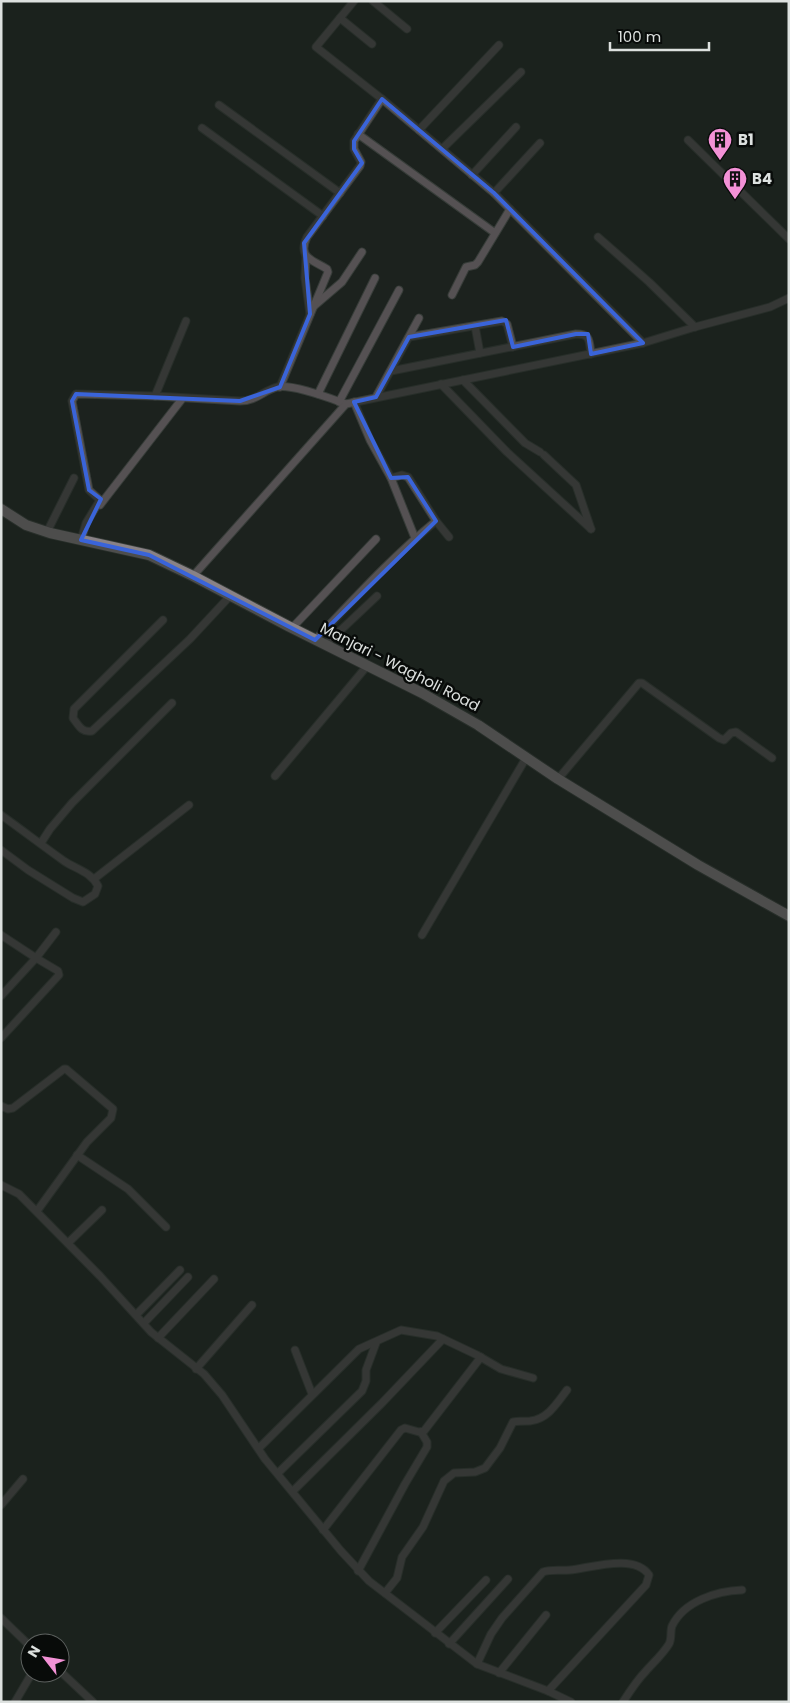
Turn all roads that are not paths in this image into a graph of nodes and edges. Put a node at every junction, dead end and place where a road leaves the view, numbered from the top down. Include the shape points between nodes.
1 (354, 1) edge
2 (373, 1) edge
3 (340, 18) junction
4 (408, 29) dead end
5 (372, 44) dead end
6 (499, 45) dead end
7 (522, 72) dead end
8 (382, 99) junction
9 (219, 106) dead end
10 (516, 127) dead end
11 (202, 128) dead end
12 (419, 130) junction
13 (358, 134) junction
14 (688, 140) dead end
15 (540, 143) dead end
16 (442, 149) junction
17 (472, 175) junction
18 (340, 193) junction
19 (494, 194) junction
20 (510, 209) junction
21 (322, 216) junction
22 (495, 233) junction
23 (598, 237) dead end
24 (789, 239) edge
25 (362, 252) dead end
26 (306, 256) junction
27 (375, 278) dead end
28 (399, 290) dead end
29 (452, 294) dead end
30 (789, 298) edge
31 (313, 307) junction
32 (310, 314) junction
33 (419, 318) dead end
34 (186, 321) dead end
35 (475, 326) junction
36 (695, 327) junction
37 (409, 337) junction
38 (643, 343) junction
39 (513, 347) junction
40 (480, 353) junction
41 (591, 354) junction
42 (391, 370) junction
43 (463, 380) junction
44 (441, 384) junction
45 (280, 387) junction
46 (318, 394) junction
47 (155, 396) junction
48 (376, 397) junction
49 (182, 399) junction
50 (354, 402) junction
51 (342, 403) junction
52 (74, 478) dead end
53 (391, 478) junction
54 (1, 509) edge
55 (436, 521) junction
56 (86, 523) junction
57 (47, 532) junction
58 (449, 537) dead end
59 (415, 538) junction
60 (376, 539) dead end
61 (81, 540) junction
62 (193, 576) junction
63 (230, 596) junction
64 (377, 596) dead end
65 (163, 620) dead end
66 (292, 628) junction
67 (315, 640) junction
68 (325, 645) junction
69 (367, 666) junction
70 (172, 703) dead end
71 (526, 758) junction
72 (772, 758) dead end
73 (275, 776) dead end
74 (558, 779) junction
75 (189, 805) dead end
76 (1, 815) edge
77 (41, 843) junction
78 (1, 850) edge
79 (94, 879) junction
80 (789, 916) edge
81 (56, 932) dead end
82 (1, 935) edge
83 (422, 935) dead end
84 (36, 958) junction
85 (1, 996) edge
86 (1, 1038) edge
87 (1, 1106) edge
88 (77, 1155) junction
89 (1, 1185) edge
90 (102, 1210) dead end
91 (37, 1211) junction
92 (166, 1227) dead end
93 (68, 1243) junction
94 (180, 1270) dead end
95 (188, 1277) dead end
96 (214, 1279) dead end
97 (252, 1305) dead end
98 (136, 1315) junction
99 (144, 1323) junction
100 (158, 1338) junction
101 (443, 1339) junction
102 (376, 1343) junction
103 (295, 1350) dead end
104 (481, 1357) junction
105 (196, 1369) junction
106 (533, 1378) dead end
107 (567, 1390) dead end
108 (312, 1394) junction
109 (421, 1432) junction
110 (259, 1448) junction
111 (278, 1472) junction
112 (23, 1479) dead end
113 (293, 1491) junction
114 (1, 1505) edge
115 (323, 1530) junction
116 (358, 1571) junction
117 (508, 1579) dead end
118 (486, 1580) dead end
119 (742, 1590) dead end
120 (385, 1593) junction
121 (546, 1615) dead end
122 (1, 1618) edge
123 (435, 1633) junction
124 (20, 1636) edge
125 (449, 1644) junction
126 (477, 1664) junction
127 (498, 1673) junction
128 (70, 1680) edge
129 (26, 1683) edge
130 (548, 1691) junction
131 (15, 1702) edge
132 (93, 1702) edge
133 (571, 1702) edge
134 (623, 1702) edge

1 - 3 street
2 - 4 street
3 - 5 street
3 - 8 street via 316,47
6 - 12 street
7 - 16 street
8 - 12 street
8 - 13 street
9 - 18 street
10 - 17 street
11 - 21 street
12 - 16 street
13 - 18 street via 353,146 361,164
13 - 22 street
14 - 24 street
15 - 19 street
16 - 17 street
17 - 19 street
18 - 21 street
19 - 20 street
20 - 22 street
20 - 38 street
21 - 26 street via 304,244
22 - 29 street via 475,265 464,269
23 - 36 street
25 - 31 street via 342,282
26 - 31 street via 328,271
26 - 32 street via 305,278
27 - 46 street
28 - 51 street
30 - 36 street via 770,307
31 - 32 street
32 - 45 street
33 - 37 street
34 - 47 street
35 - 37 street
35 - 39 street via 505,322
35 - 40 street
36 - 38 street
37 - 42 street
38 - 41 street
39 - 40 street
39 - 41 street via 580,334 587,337
40 - 42 street
41 - 43 street
42 - 48 street
43 - 44 street
43 - 44 street via 526,443 576,485 591,529 506,452
44 - 48 street
45 - 46 street
45 - 49 street via 246,401
46 - 51 street
47 - 49 street
47 - 56 street via 73,396 85,477 89,490 100,500
48 - 50 street
49 - 56 street
50 - 51 street
50 - 53 street
51 - 62 street
52 - 57 street
53 - 55 street via 408,477
53 - 59 street
54 - 57 main road, Manjari - Wagholi Road via 26,525
55 - 58 street
55 - 59 street
56 - 61 street
57 - 61 main road, Manjari - Wagholi Road
59 - 67 street
60 - 66 street
61 - 62 main road, Manjari - Wagholi Road via 149,555
62 - 63 main road, Manjari - Wagholi Road
63 - 65 street via 190,639 92,731 82,730 73,718 74,709
63 - 66 main road, Manjari - Wagholi Road
64 - 68 street
66 - 67 main road, Manjari - Wagholi Road
67 - 68 main road, Manjari - Wagholi Road
68 - 69 main road, Manjari - Wagholi Road
69 - 71 main road, Manjari - Wagholi Road via 452,708
69 - 73 street
70 - 77 street via 72,803
71 - 74 main road, Manjari - Wagholi Road
71 - 83 street
72 - 74 street via 736,732 724,740 719,738 639,683
74 - 80 main road, Manjari - Wagholi Road via 698,865
75 - 79 street
76 - 77 street
77 - 79 street
78 - 79 street via 83,902 95,894 98,886
81 - 84 street
82 - 84 street
84 - 85 street
84 - 86 street via 58,971 59,975
87 - 88 street via 12,1108 64,1069 68,1070 113,1112
88 - 91 street
88 - 92 street via 128,1189
89 - 91 street via 20,1194
90 - 93 street
91 - 93 street
93 - 98 street
94 - 98 street
95 - 99 street
96 - 100 street
97 - 105 street
98 - 99 street
99 - 100 street
100 - 105 street
101 - 102 street via 432,1334 401,1330
101 - 104 street
101 - 113 street
102 - 108 street via 359,1349
102 - 111 street via 362,1390
103 - 108 street
104 - 106 street via 501,1369
104 - 109 street via 427,1429
105 - 110 street via 222,1395
107 - 120 street via 544,1417 514,1422 485,1468 454,1473 444,1481 424,1527 402,1557 397,1578
108 - 110 street
109 - 115 street via 401,1430
109 - 116 street via 427,1447
110 - 111 street
111 - 113 street
112 - 114 street
113 - 115 street
115 - 116 street
116 - 120 street
117 - 125 street
118 - 123 street
119 - 134 street via 715,1594 685,1611 672,1626 668,1645
120 - 123 street
121 - 127 street
122 - 124 street
123 - 125 street
125 - 126 street
126 - 127 street
126 - 130 street via 502,1618 543,1572 612,1563 645,1570 649,1575 646,1585
127 - 130 street
128 - 132 street
129 - 131 street
130 - 133 street

